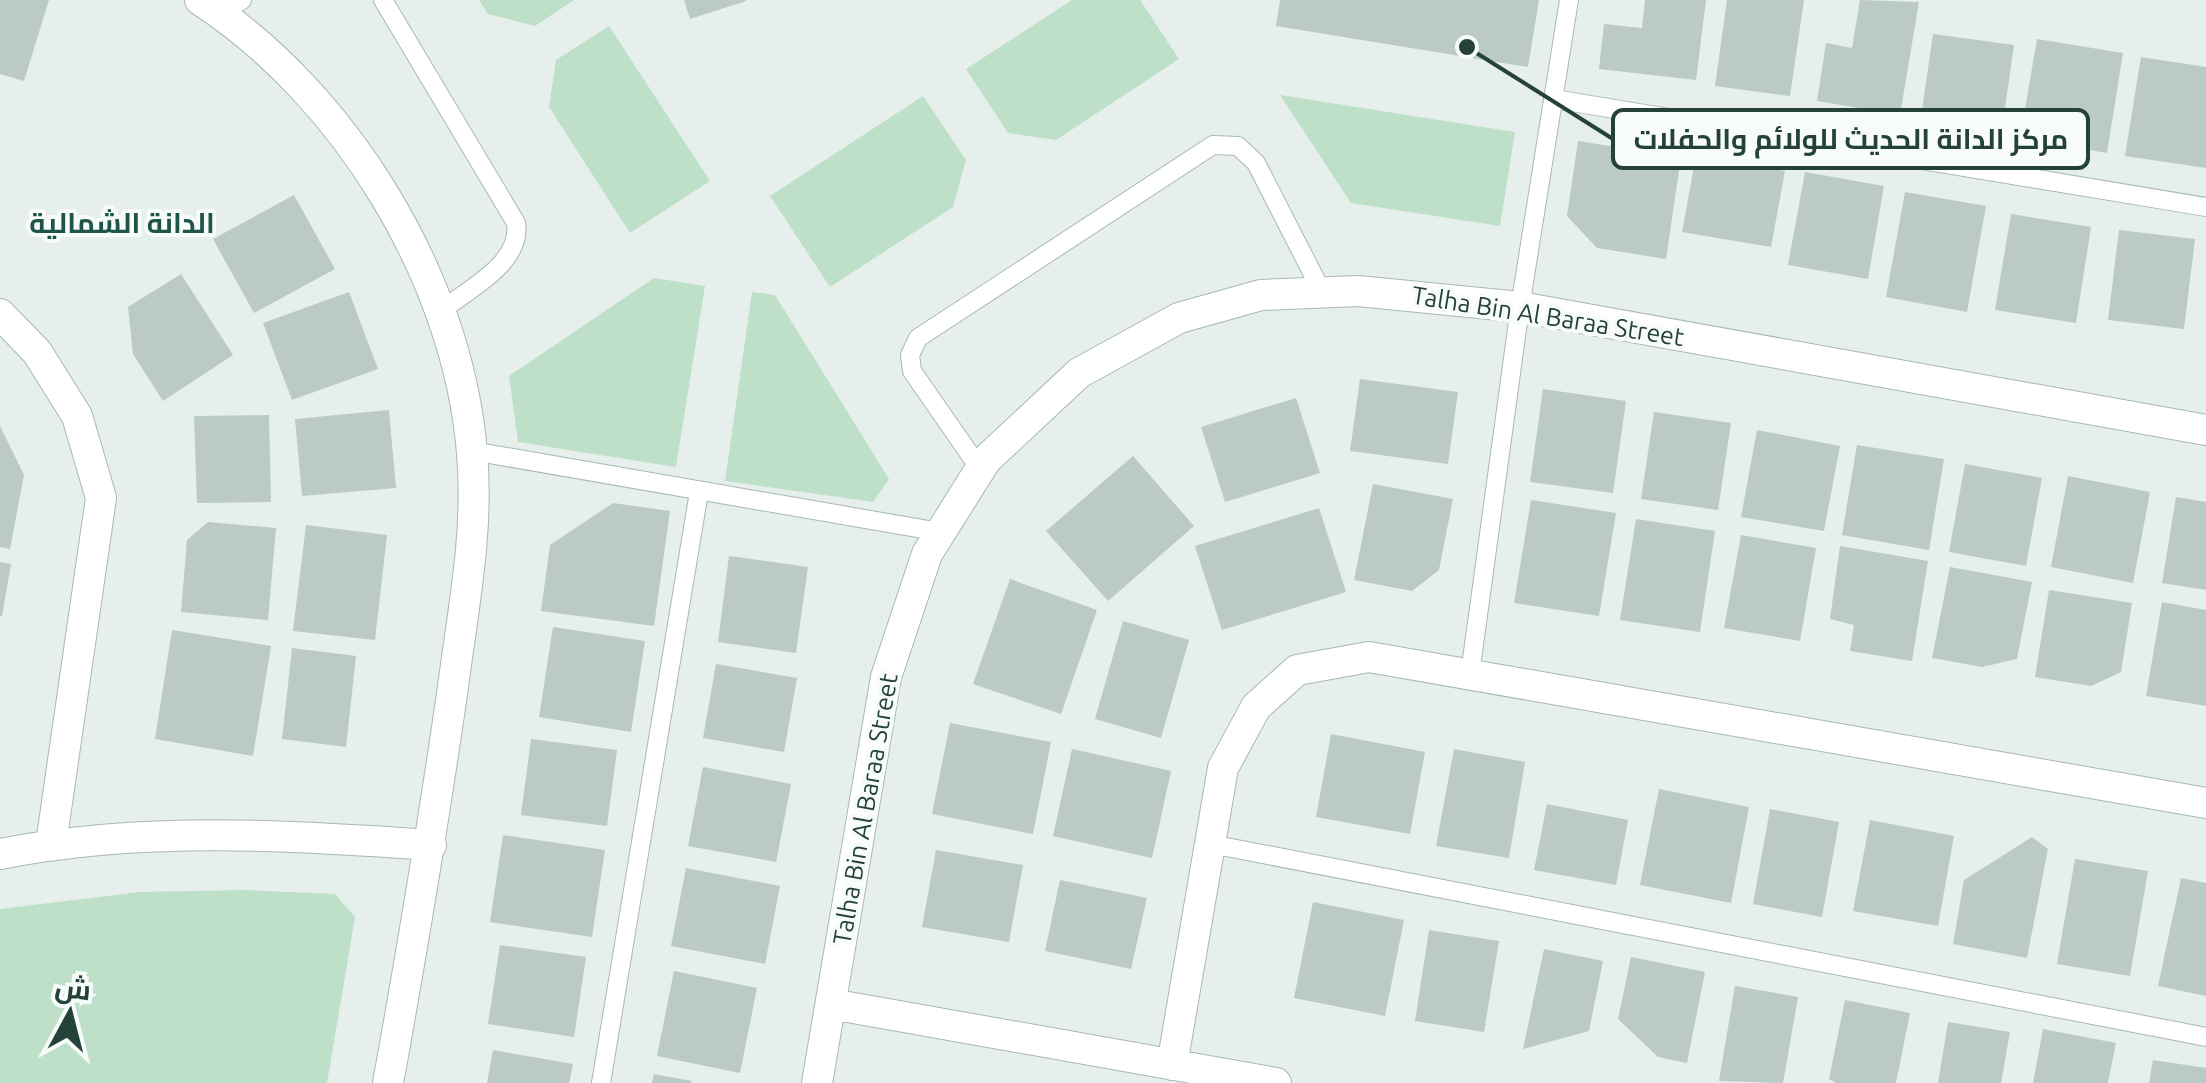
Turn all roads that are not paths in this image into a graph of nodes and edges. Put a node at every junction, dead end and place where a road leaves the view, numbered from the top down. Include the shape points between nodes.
1 (383, 0) edge
2 (1568, 0) edge
3 (221, 5) edge
4 (1554, 99) junction
5 (2206, 207) edge
6 (1322, 292) junction
7 (1520, 307) junction
8 (441, 311) junction
9 (0, 314) edge
10 (2206, 430) edge
11 (472, 451) junction
12 (980, 469) junction
13 (700, 492) junction
14 (940, 532) junction
15 (1470, 674) junction
16 (2206, 804) edge
17 (52, 844) junction
18 (1211, 844) junction
19 (431, 845) junction
20 (0, 854) edge
21 (831, 1004) junction
22 (2206, 1036) edge
23 (1172, 1064) junction
24 (1223, 1078) edge
25 (388, 1083) edge
26 (601, 1083) edge
27 (817, 1083) edge
28 (1276, 1083) edge

1 - 8 lane via 516,223 519,240 510,256
2 - 4 lane
3 - 8 street via 324,105 371,174
4 - 5 lane
4 - 7 lane
6 - 7 street, Talha Bin Al Baraa Street via 1429,294
6 - 12 street, Talha Bin Al Baraa Street via 1261,296 1179,318 1078,373
6 - 12 lane via 1256,163 1238,146 1213,145 918,338 912,371
7 - 10 street, Talha Bin Al Baraa Street
7 - 15 lane
8 - 11 street
9 - 17 street via 37,352 77,416 101,498
11 - 13 lane
11 - 19 street via 472,545
12 - 14 street, Talha Bin Al Baraa Street
13 - 14 lane
13 - 26 lane
14 - 21 street, Talha Bin Al Baraa Street via 926,554 886,677
15 - 16 street
15 - 18 street via 1370,656 1297,670 1256,707 1223,768
17 - 19 street via 260,832
17 - 20 street
18 - 22 lane
18 - 23 street
19 - 25 street
21 - 23 street
21 - 27 street, Talha Bin Al Baraa Street
23 - 24 street
24 - 28 street

